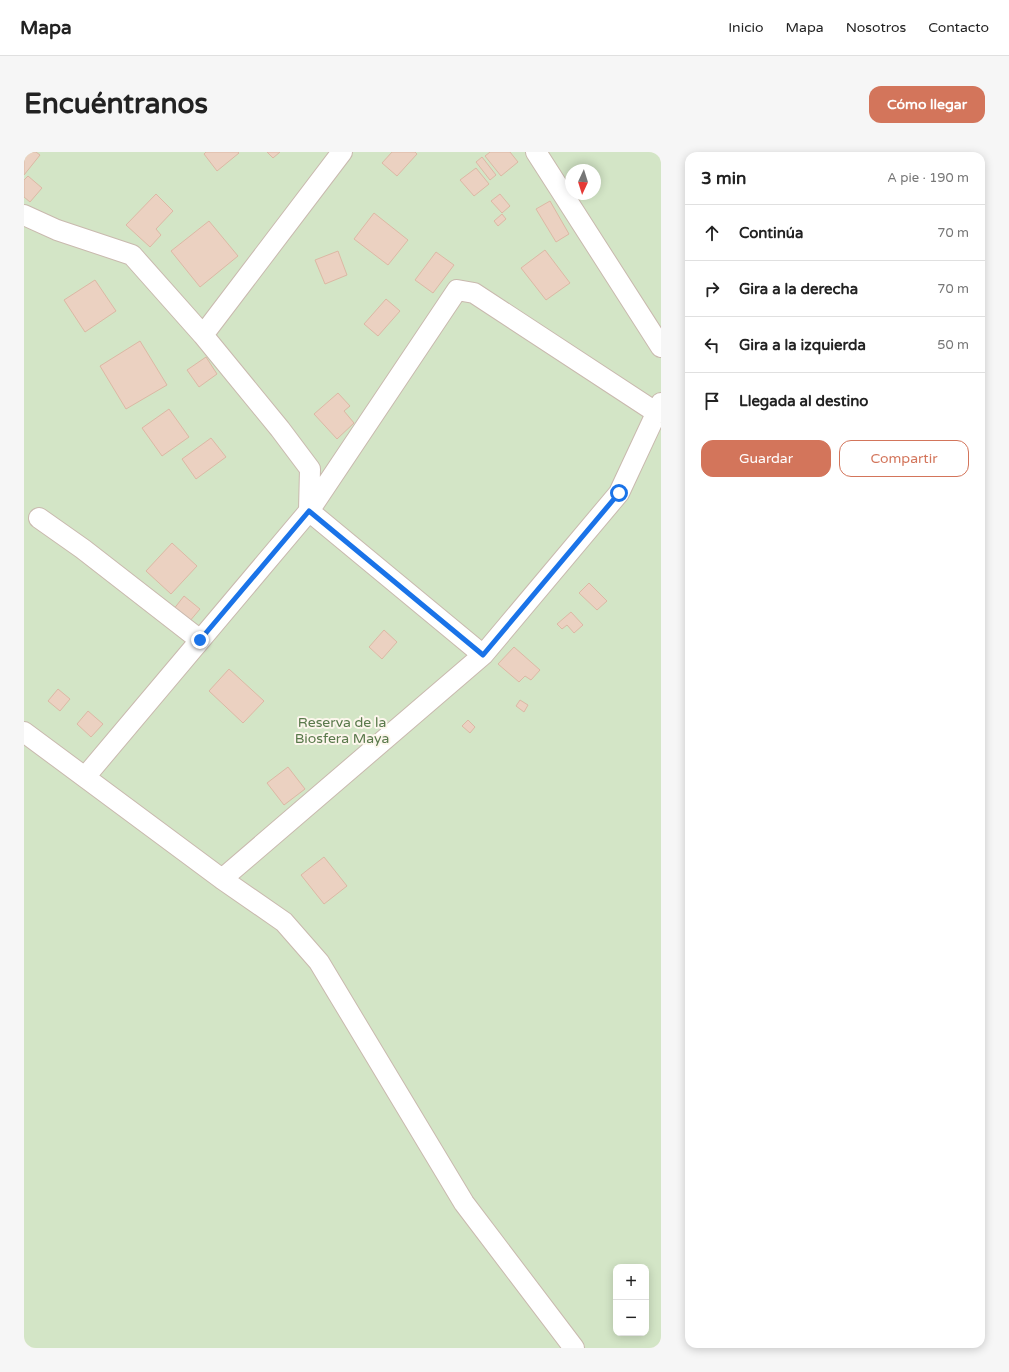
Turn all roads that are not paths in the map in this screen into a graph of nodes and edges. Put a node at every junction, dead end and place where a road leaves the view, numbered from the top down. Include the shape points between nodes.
1 (342, 152) edge
2 (536, 152) edge
3 (24, 215) edge
4 (204, 335) junction
5 (661, 347) edge
6 (659, 408) edge
7 (309, 511) junction
8 (39, 518) dead end
9 (200, 640) junction
10 (483, 655) junction
11 (24, 732) edge
12 (84, 777) junction
13 (222, 879) junction
14 (574, 1348) edge

1 - 4 street
2 - 5 street
3 - 4 street via 57,230 132,255
4 - 7 street via 310,469
6 - 7 street via 474,292 457,290
6 - 10 street via 619,493
7 - 9 street
7 - 10 street
8 - 9 street
9 - 12 street
10 - 13 street
11 - 12 street
12 - 13 street
13 - 14 street via 284,922 319,962 464,1203

